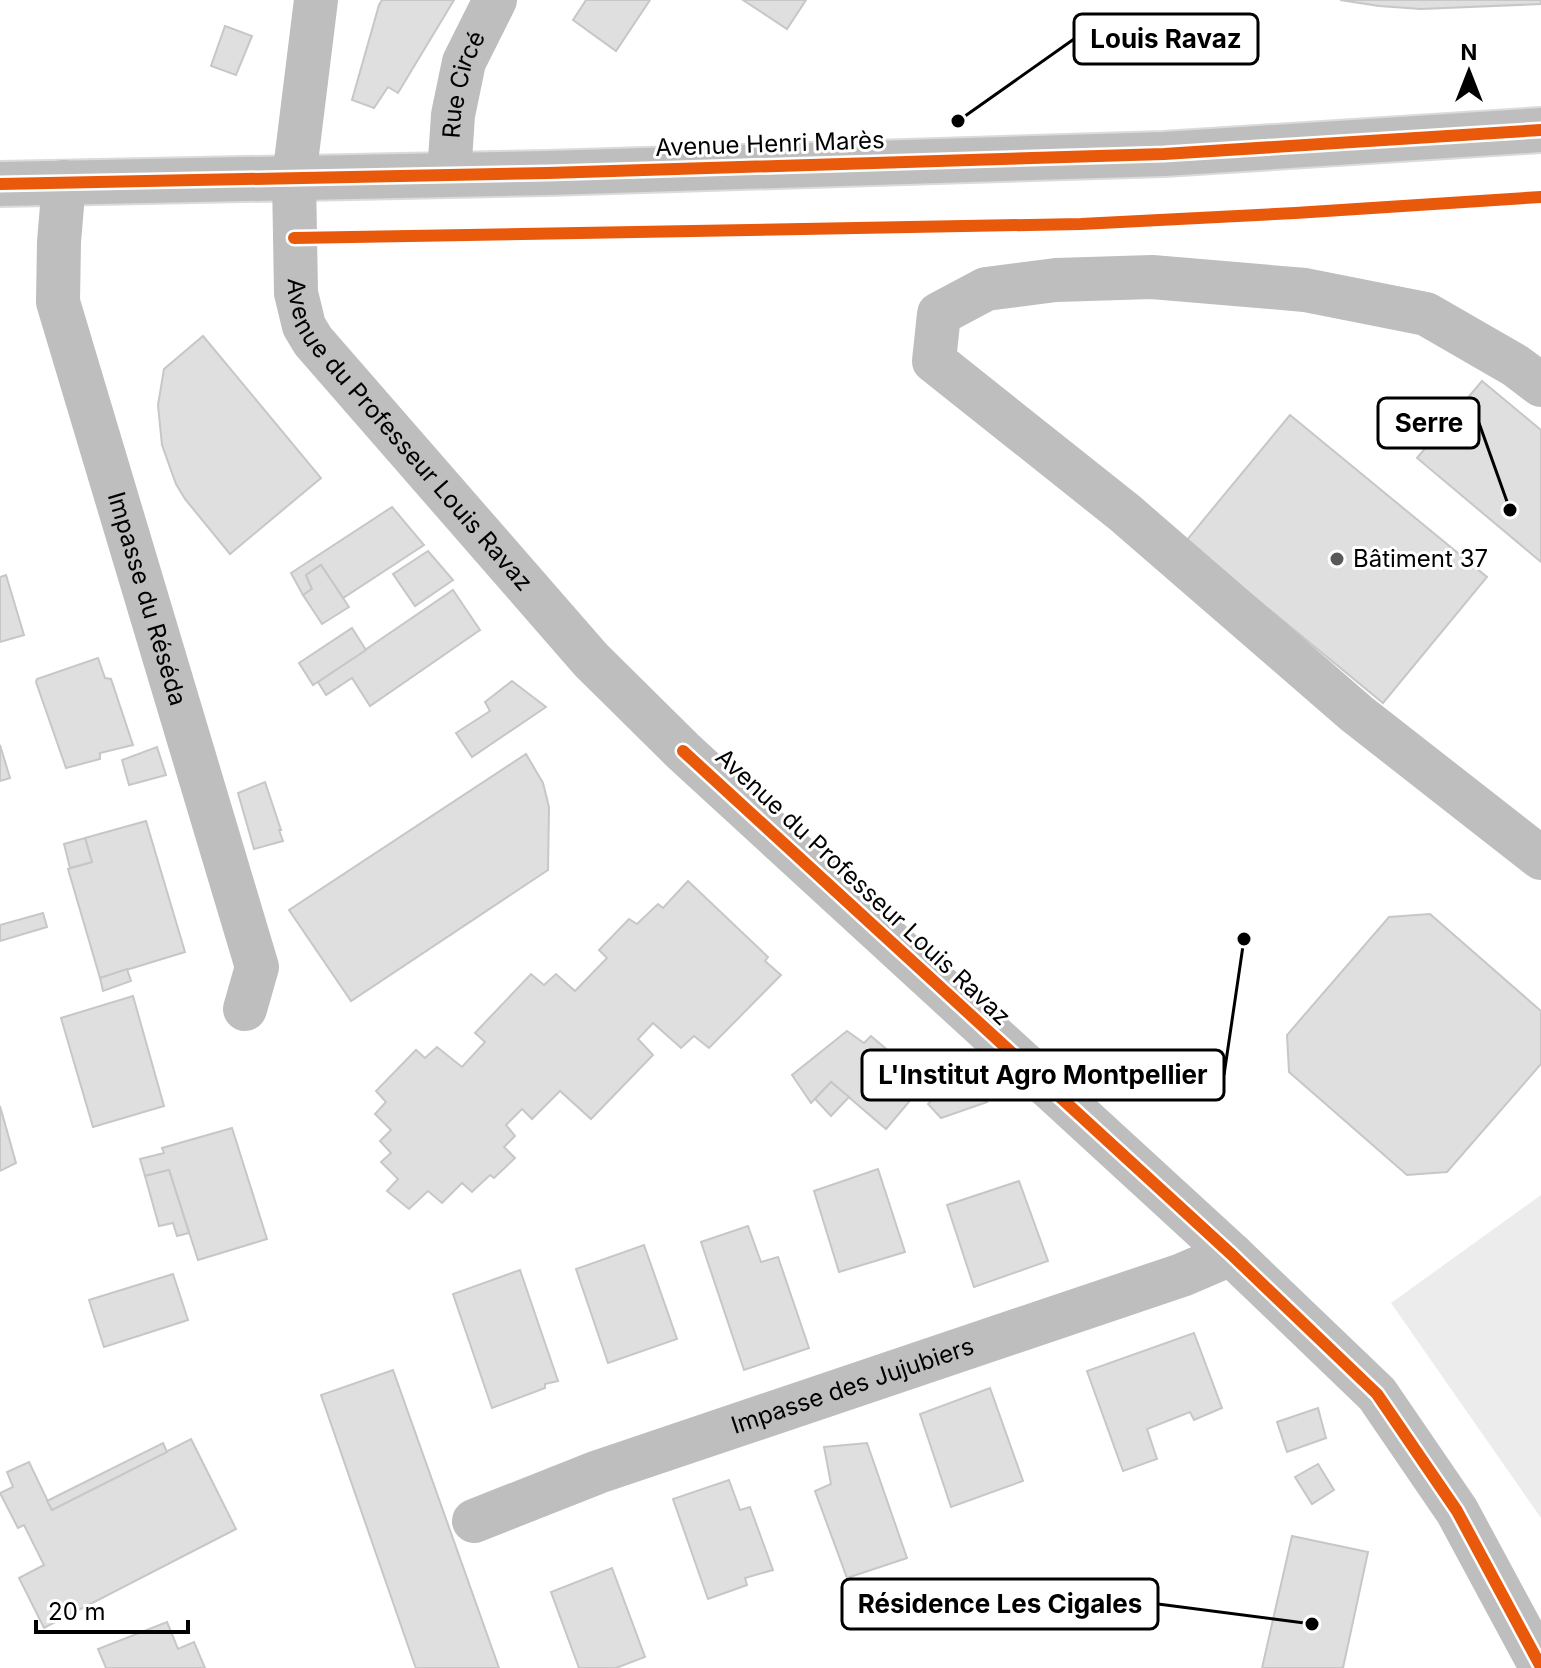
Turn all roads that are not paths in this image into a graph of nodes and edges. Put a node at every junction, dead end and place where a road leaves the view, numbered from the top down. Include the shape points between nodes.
1 (316, 0) edge
2 (495, 0) edge
3 (1541, 130) edge
4 (449, 175) junction
5 (294, 178) junction
6 (64, 182) junction
7 (0, 184) edge
8 (1541, 385) edge
9 (1541, 858) edge
10 (245, 1009) dead end
11 (1231, 1254) junction
12 (474, 1521) dead end
13 (1541, 1667) edge

1 - 5 street, Avenue du Professeur Louis Ravaz
2 - 4 street, Rue Circé via 464,62
3 - 4 street, Avenue Henri Marès via 1164,154
4 - 5 street, Avenue Henri Marès
5 - 6 street, Avenue Henri Marès
5 - 11 street, Avenue du Professeur Louis Ravaz via 296,293 304,326 433,479 591,660 683,751
6 - 7 street, Avenue Henri Marès
6 - 10 street, Impasse du Réséda via 58,302 257,967
8 - 9 street via 1426,314 1305,290 1152,277 986,289 939,314 934,361 1125,513 1357,714
11 - 12 street, Impasse des Jujubiers via 598,1472
11 - 13 street, Avenue du Professeur Louis Ravaz via 1377,1394 1457,1511

